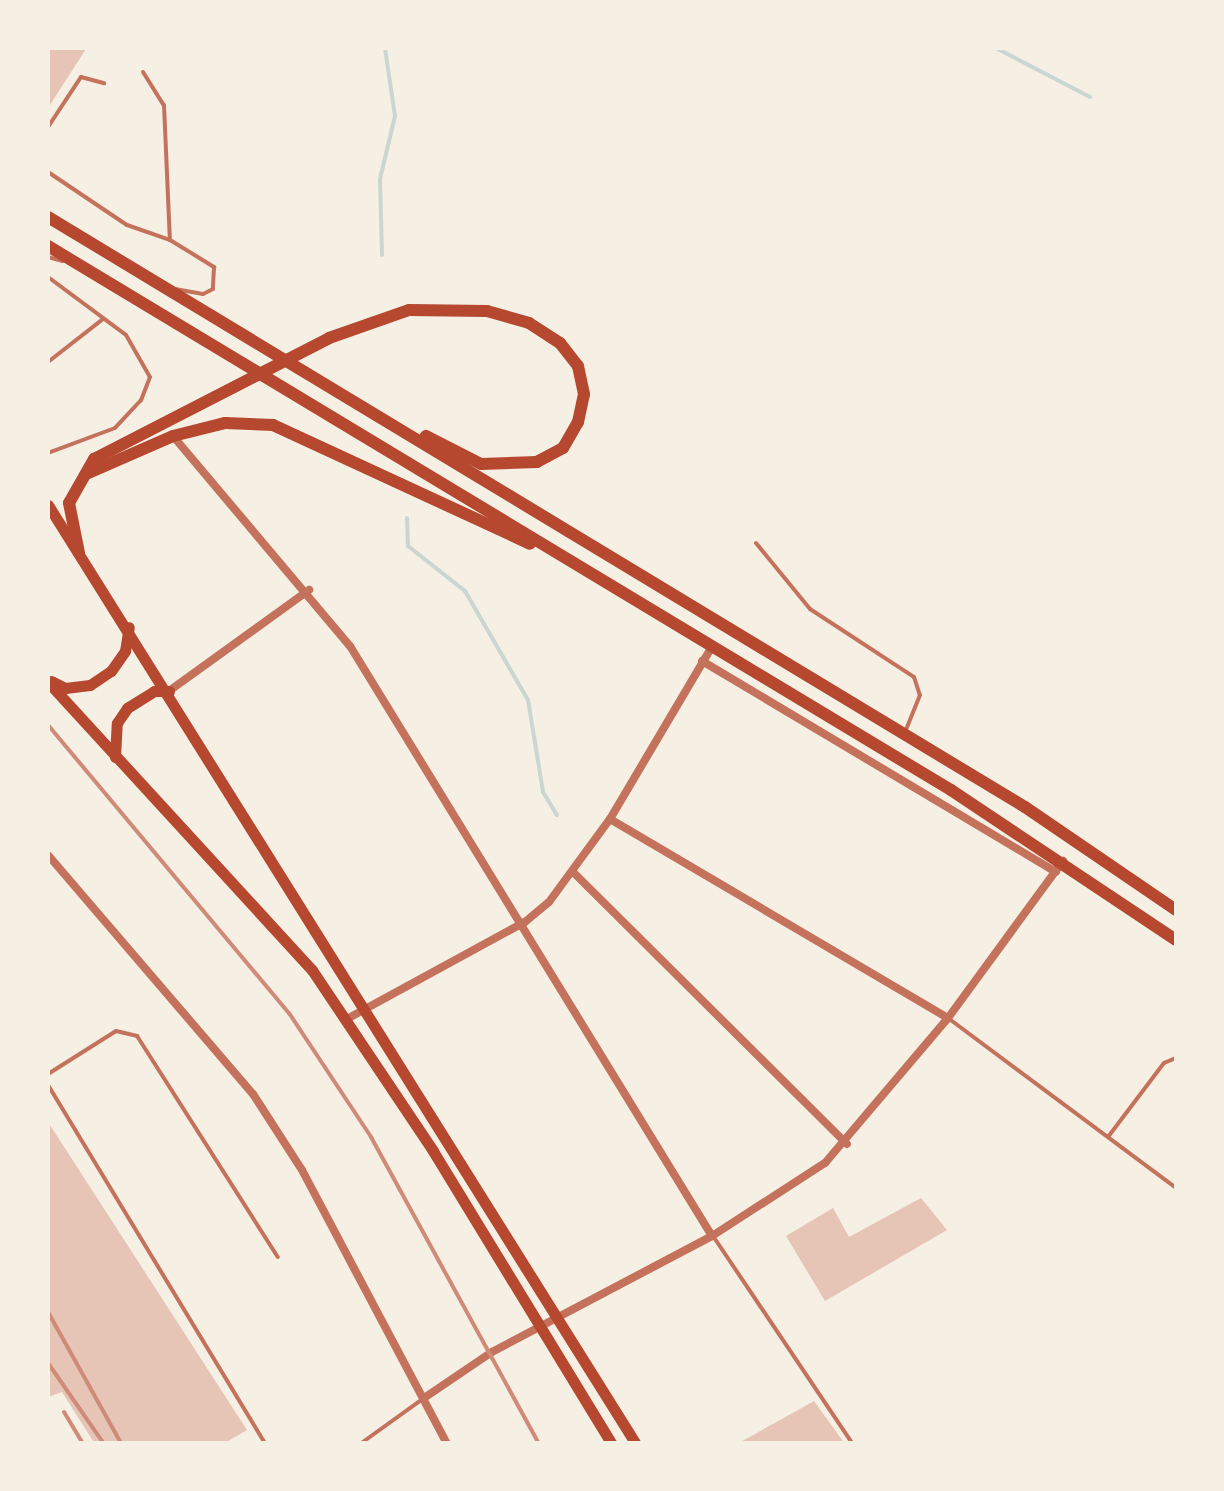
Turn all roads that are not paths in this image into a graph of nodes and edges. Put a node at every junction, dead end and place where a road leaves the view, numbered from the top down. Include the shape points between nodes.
1 (143, 72) dead end
2 (104, 83) dead end
3 (48, 126) edge
4 (48, 172) edge
5 (48, 217) edge
6 (170, 240) junction
7 (48, 246) edge
8 (48, 257) edge
9 (80, 265) junction
10 (48, 277) edge
11 (161, 286) junction
12 (104, 318) junction
13 (48, 362) edge
14 (360, 405) junction
15 (173, 436) junction
16 (48, 452) edge
17 (79, 477) junction
18 (48, 506) edge
19 (756, 543) dead end
20 (78, 553) junction
21 (310, 590) junction
22 (648, 607) junction
23 (129, 627) junction
24 (713, 645) junction
25 (702, 661) junction
26 (48, 680) edge
27 (168, 691) junction
28 (904, 734) junction
29 (115, 757) junction
30 (610, 820) junction
31 (48, 855) edge
32 (1060, 866) junction
33 (573, 872) junction
34 (1176, 910) edge
35 (525, 922) junction
36 (1176, 940) edge
37 (364, 1008) junction
38 (948, 1018) junction
39 (345, 1020) junction
40 (1176, 1058) edge
41 (48, 1074) edge
42 (48, 1086) edge
43 (1108, 1137) junction
44 (847, 1144) junction
45 (1176, 1188) edge
46 (712, 1236) junction
47 (278, 1257) dead end
48 (558, 1320) junction
49 (540, 1329) junction
50 (424, 1398) junction
51 (265, 1444) edge
52 (360, 1444) edge
53 (447, 1444) edge
54 (612, 1444) edge
55 (636, 1444) edge
56 (853, 1444) edge

1 - 6 lane via 164,105
2 - 3 lane via 81,77
4 - 6 lane via 127,226
5 - 11 highway
6 - 11 lane via 206,260 216,281 203,294
7 - 9 highway
8 - 9 lane
9 - 22 highway
10 - 12 lane
11 - 14 highway
12 - 13 lane
12 - 16 lane via 144,359 146,390 114,428
14 - 17 highway via 481,464 505,467 537,462 563,448 584,394 578,366 529,323 487,311 409,310 329,338 94,459
14 - 28 highway
15 - 17 highway
15 - 21 street
15 - 22 highway via 225,423 273,425
17 - 20 highway via 68,514
18 - 20 main road
19 - 28 lane via 810,609 914,677 920,696
20 - 23 main road
21 - 27 street
21 - 35 street
22 - 24 highway
23 - 26 main road via 124,651 90,685 65,688
23 - 27 main road
24 - 25 street
24 - 32 highway
25 - 30 street
25 - 32 street
26 - 29 main road
27 - 29 main road via 140,696 127,708 113,740
27 - 37 main road
28 - 34 highway via 1100,853
29 - 39 main road via 284,934
30 - 33 street
30 - 38 street
31 - 50 street via 253,1094 302,1170
32 - 36 highway
32 - 38 street
33 - 35 street
33 - 44 street
35 - 37 street
35 - 46 street
37 - 39 street
37 - 48 main road
38 - 43 lane
38 - 44 street
39 - 49 main road
40 - 43 lane via 1164,1063
41 - 47 lane via 116,1031 138,1036
42 - 51 lane
43 - 45 lane
44 - 46 street
46 - 48 street
46 - 56 lane
48 - 49 street
48 - 55 main road
49 - 50 street
49 - 54 main road
50 - 52 lane
50 - 53 street

